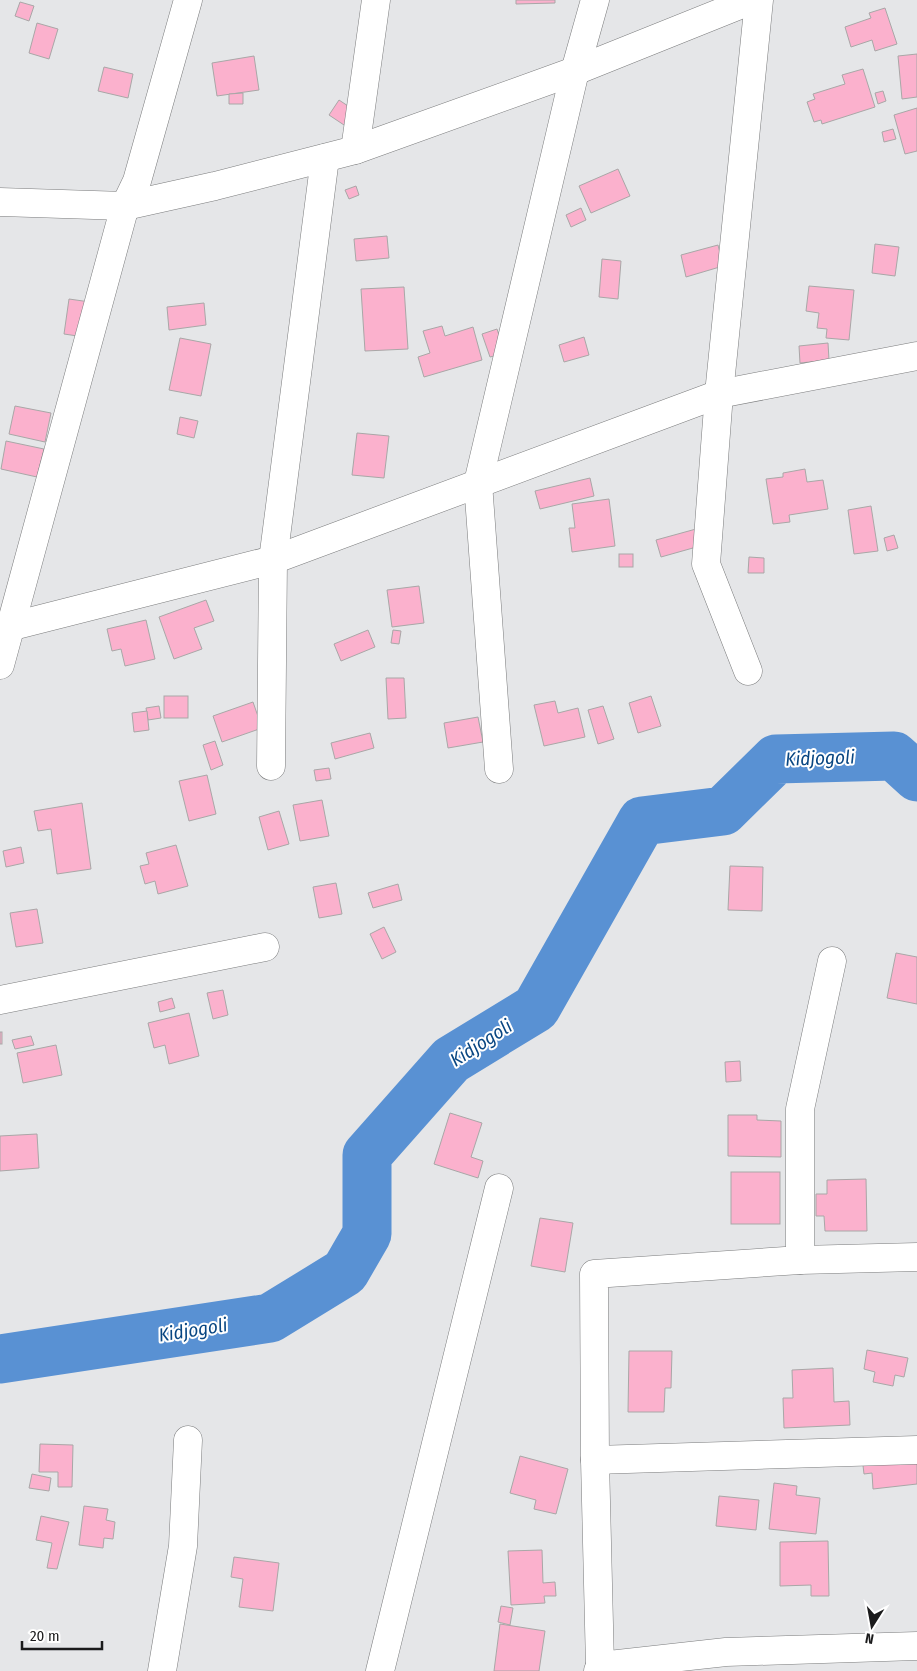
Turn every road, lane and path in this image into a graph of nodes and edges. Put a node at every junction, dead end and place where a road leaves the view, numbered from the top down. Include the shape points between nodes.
1 (188, 0) edge
2 (376, 0) edge
3 (595, 0) edge
4 (752, 0) edge
5 (759, 0) edge
6 (575, 71) junction
7 (354, 150) junction
8 (325, 158) junction
9 (0, 202) edge
10 (126, 206) junction
11 (917, 356) edge
12 (719, 394) junction
13 (478, 483) junction
14 (273, 560) junction
15 (5, 626) edge
16 (0, 665) edge
17 (748, 670) dead end
18 (271, 766) dead end
19 (499, 769) dead end
20 (265, 947) dead end
21 (832, 961) dead end
22 (0, 1000) edge
23 (499, 1188) dead end
24 (917, 1257) edge
25 (800, 1260) junction
26 (188, 1440) dead end
27 (917, 1450) edge
28 (595, 1460) junction
29 (917, 1646) edge
30 (727, 1661) edge
31 (599, 1668) edge
32 (162, 1671) edge
33 (380, 1671) edge

1 - 10 street via 138,181
2 - 7 street
3 - 6 street
4 - 6 street
5 - 12 street
6 - 7 street
6 - 13 street
7 - 8 street
8 - 10 street
8 - 14 street
9 - 10 street
10 - 15 street
11 - 12 street
12 - 13 street
12 - 17 street via 706,564
13 - 14 street
13 - 19 street
14 - 15 street
14 - 18 street
15 - 16 street
20 - 22 street
21 - 25 street via 800,1109
23 - 33 street
24 - 25 street
25 - 28 street via 594,1274
26 - 32 street via 183,1546
27 - 28 street
28 - 31 street
29 - 30 street
30 - 31 street

